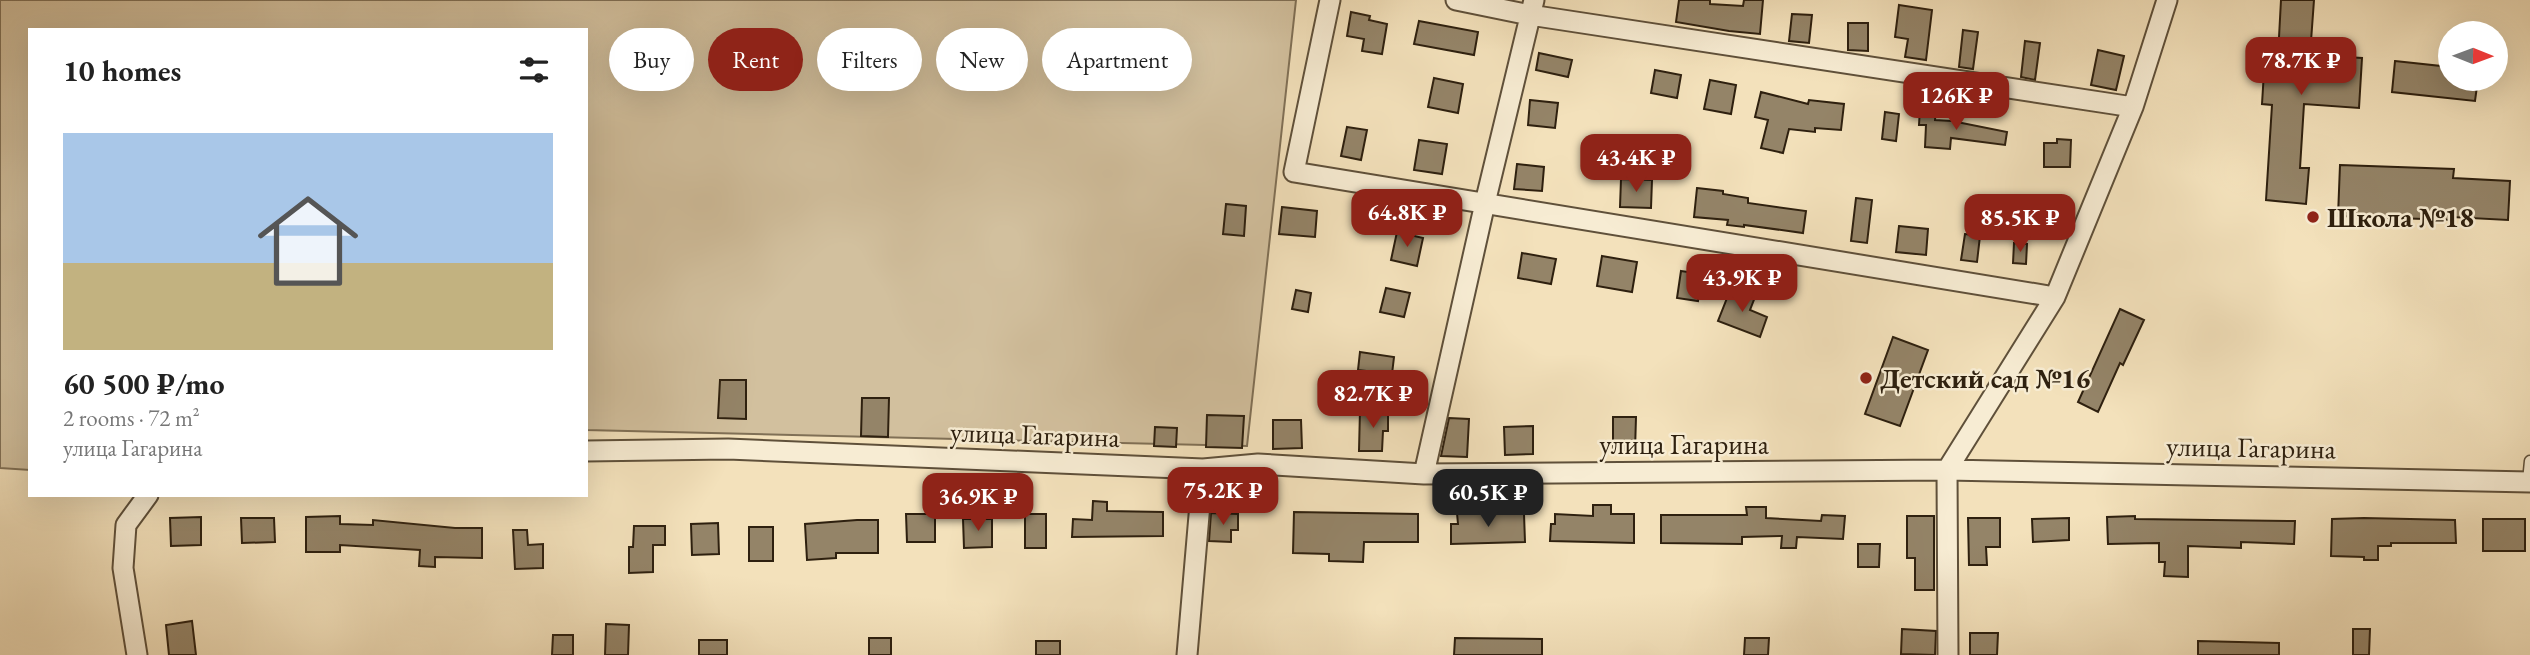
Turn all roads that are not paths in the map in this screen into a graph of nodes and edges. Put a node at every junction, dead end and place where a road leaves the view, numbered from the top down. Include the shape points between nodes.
1 (1330, 0) edge
2 (1456, 0) edge
3 (2167, 0) edge
4 (1532, 8) edge
5 (2133, 107) junction
6 (1485, 202) junction
7 (2055, 297) junction
8 (588, 451) edge
9 (2530, 461) edge
10 (1203, 469) junction
11 (1947, 470) junction
12 (1424, 474) junction
13 (2529, 481) edge
14 (147, 497) edge
15 (136, 655) edge
16 (1187, 655) edge
17 (1948, 655) edge

1 - 6 street via 1294,172
2 - 4 street
3 - 5 street
4 - 5 street
4 - 6 street
5 - 7 street
6 - 7 street
6 - 12 street
7 - 11 street
8 - 10 street, улица Гагарина via 728,449
9 - 13 lane
10 - 12 street, улица Гагарина via 1258,464
10 - 16 street
11 - 12 street, улица Гагарина
11 - 13 street, улица Гагарина
11 - 17 street
14 - 15 street via 126,525 123,568

